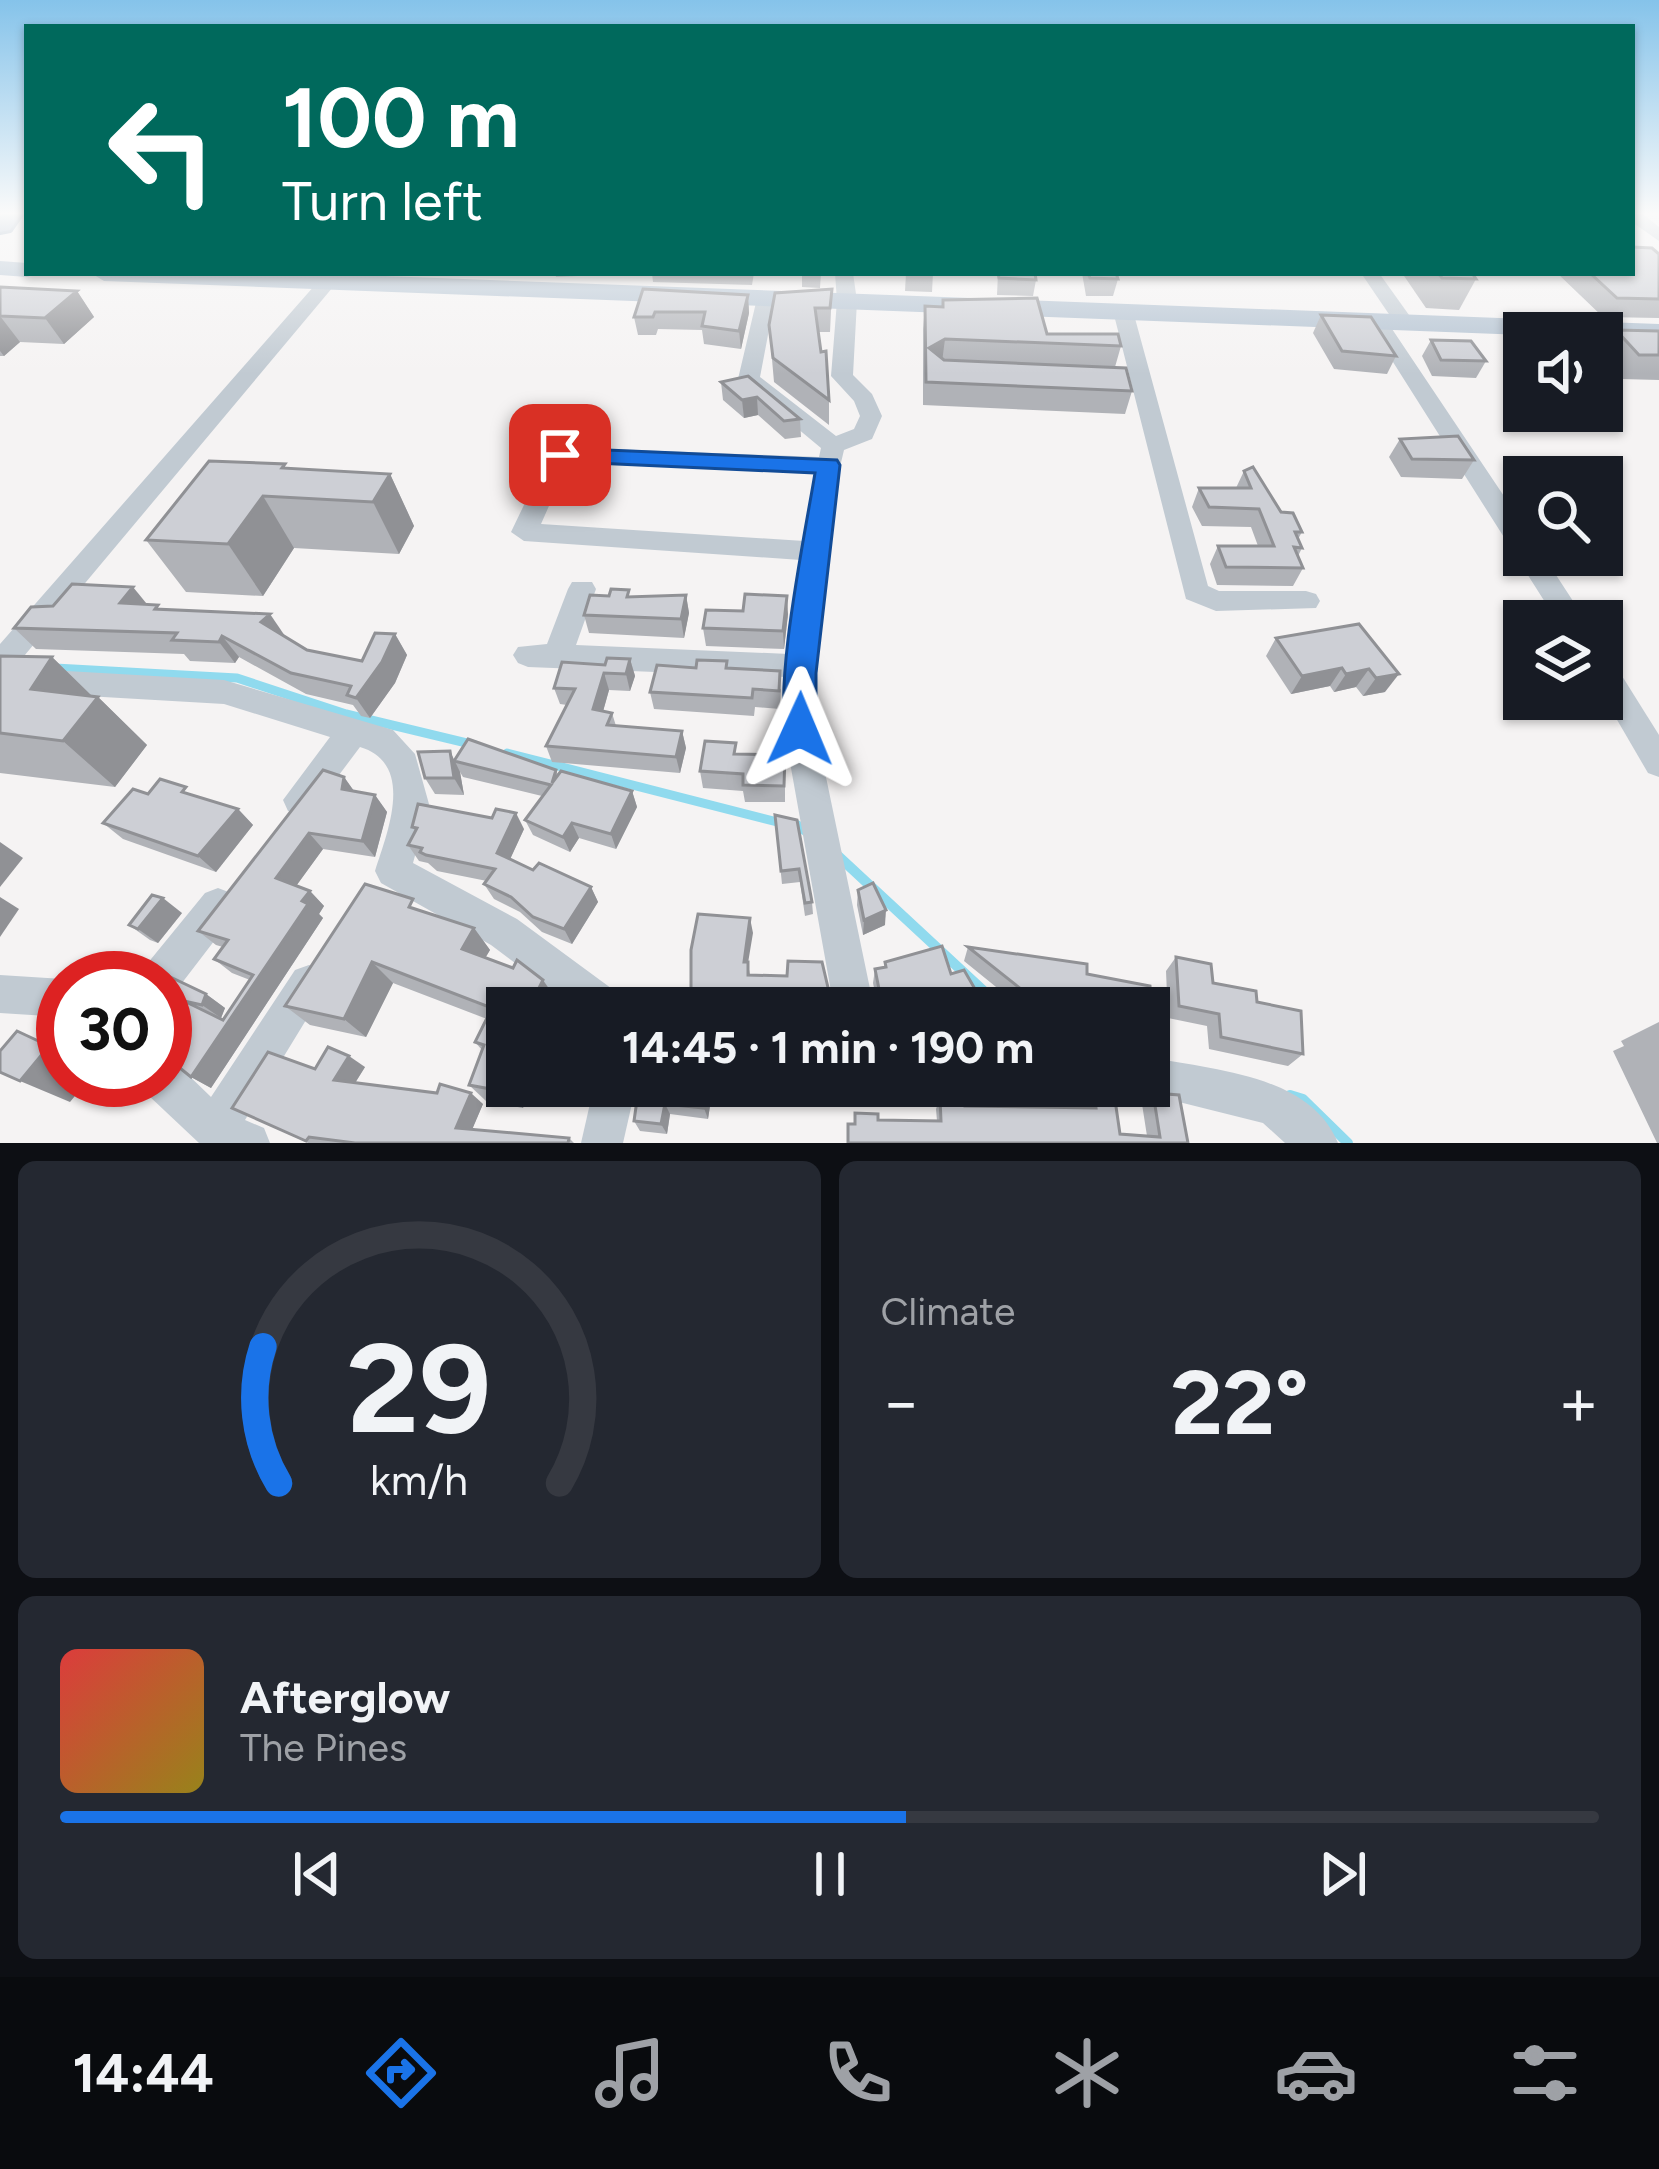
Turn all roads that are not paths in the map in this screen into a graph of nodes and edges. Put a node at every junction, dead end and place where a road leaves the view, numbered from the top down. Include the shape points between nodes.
1 (229, 276) edge
2 (1371, 276) edge
3 (344, 279) edge
4 (846, 287) edge
5 (765, 298) junction
6 (1123, 310) junction
7 (1390, 322) junction
8 (1659, 332) edge
9 (830, 455) junction
10 (1503, 512) edge
11 (815, 551) junction
12 (582, 589) dead end
13 (1306, 601) dead end
14 (0, 664) edge
15 (802, 666) junction
16 (0, 679) edge
17 (1623, 703) edge
18 (355, 730) junction
19 (1659, 763) edge
20 (272, 836) edge
21 (393, 871) junction
22 (244, 872) edge
23 (361, 902) edge
24 (182, 951) edge
25 (325, 959) edge
26 (581, 987) edge
27 (850, 987) edge
28 (0, 994) edge
29 (36, 996) edge
30 (1170, 1082) edge
31 (192, 1104) edge
32 (610, 1107) edge
33 (232, 1136) edge
34 (602, 1143) edge
35 (1317, 1143) edge

1 - 3 main road
2 - 7 street
3 - 5 main road
3 - 14 street
4 - 5 main road
4 - 6 main road
4 - 9 street via 842,376 871,416 864,434
5 - 9 street via 748,379
6 - 7 main road
6 - 13 street via 1130,381 1196,592 1216,601
7 - 8 main road
7 - 10 street
9 - 11 street
9 - 11 street via 560,455 524,532
11 - 15 street
12 - 15 street via 543,656
15 - 27 street via 802,746
16 - 18 street via 224,692
17 - 19 street
18 - 20 street
18 - 21 street via 382,740 404,764 412,804
21 - 23 street
21 - 26 street via 494,921
22 - 24 street
25 - 33 street
28 - 29 street
30 - 35 street via 1274,1105
31 - 33 street
32 - 34 street

